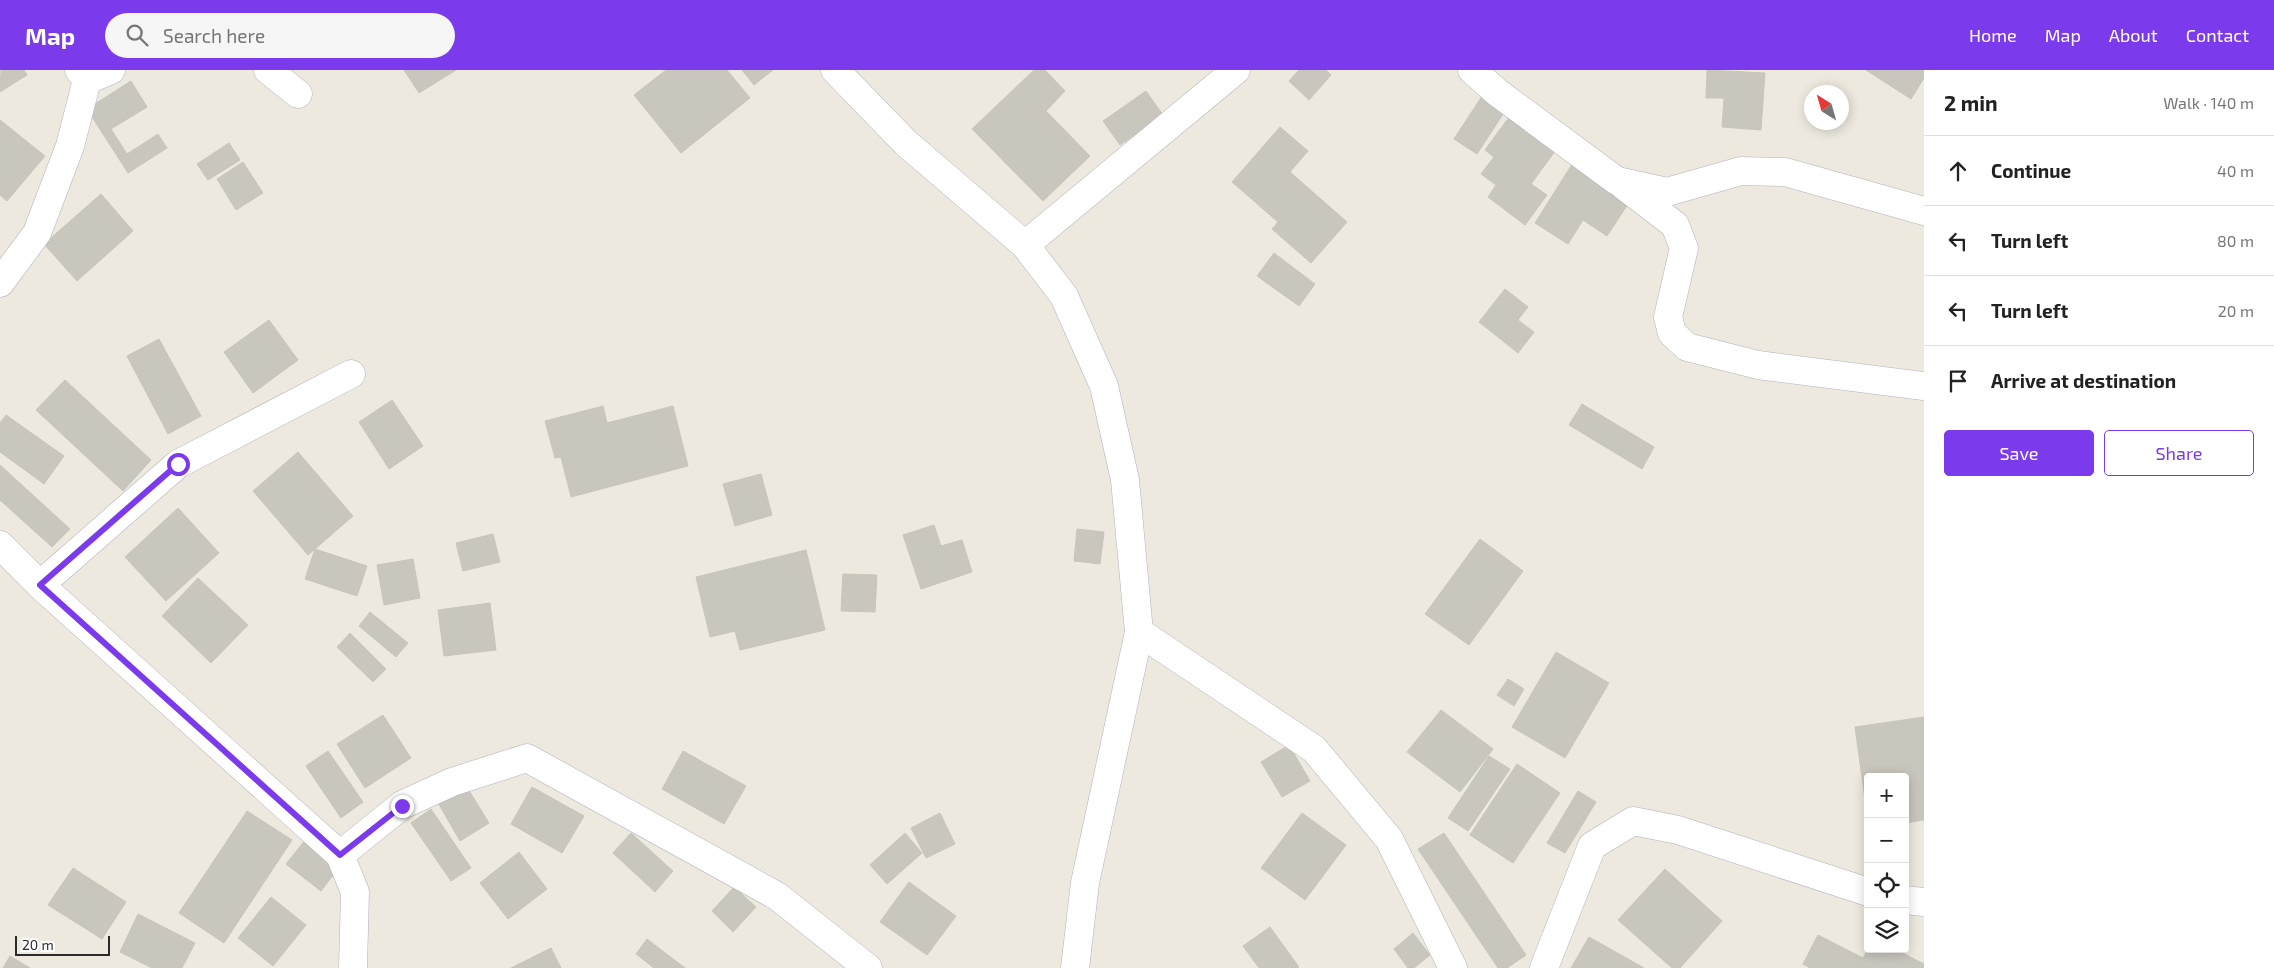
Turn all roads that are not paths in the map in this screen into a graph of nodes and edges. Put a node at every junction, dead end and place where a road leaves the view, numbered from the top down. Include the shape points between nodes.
1 (268, 70) edge
2 (835, 70) edge
3 (1236, 70) edge
4 (1472, 70) edge
5 (93, 73) edge
6 (298, 94) dead end
7 (1617, 181) junction
8 (1924, 211) edge
9 (1025, 244) junction
10 (0, 283) edge
11 (351, 374) dead end
12 (1924, 386) edge
13 (0, 545) edge
14 (40, 585) junction
15 (1139, 632) junction
16 (340, 855) junction
17 (1864, 891) edge
18 (1909, 900) edge
19 (1924, 902) edge
20 (353, 968) edge
21 (868, 968) edge
22 (1075, 968) edge
23 (1453, 968) edge
24 (1544, 968) edge

1 - 6 street
2 - 9 street via 906,143
3 - 9 street
4 - 7 street
5 - 10 street via 37,233
7 - 8 street via 1667,192 1741,170 1785,172
7 - 12 street via 1675,225 1684,248 1668,318 1672,333 1687,347 1758,365
9 - 15 street via 1064,296 1104,386 1125,480
11 - 14 street via 178,464
13 - 14 street
14 - 16 street
15 - 22 street via 1085,883
15 - 23 street via 1314,749 1389,839
16 - 20 street via 355,892
16 - 21 street via 402,806 452,782 527,758 777,896
17 - 24 street via 1678,830 1633,821 1592,846
18 - 19 street

